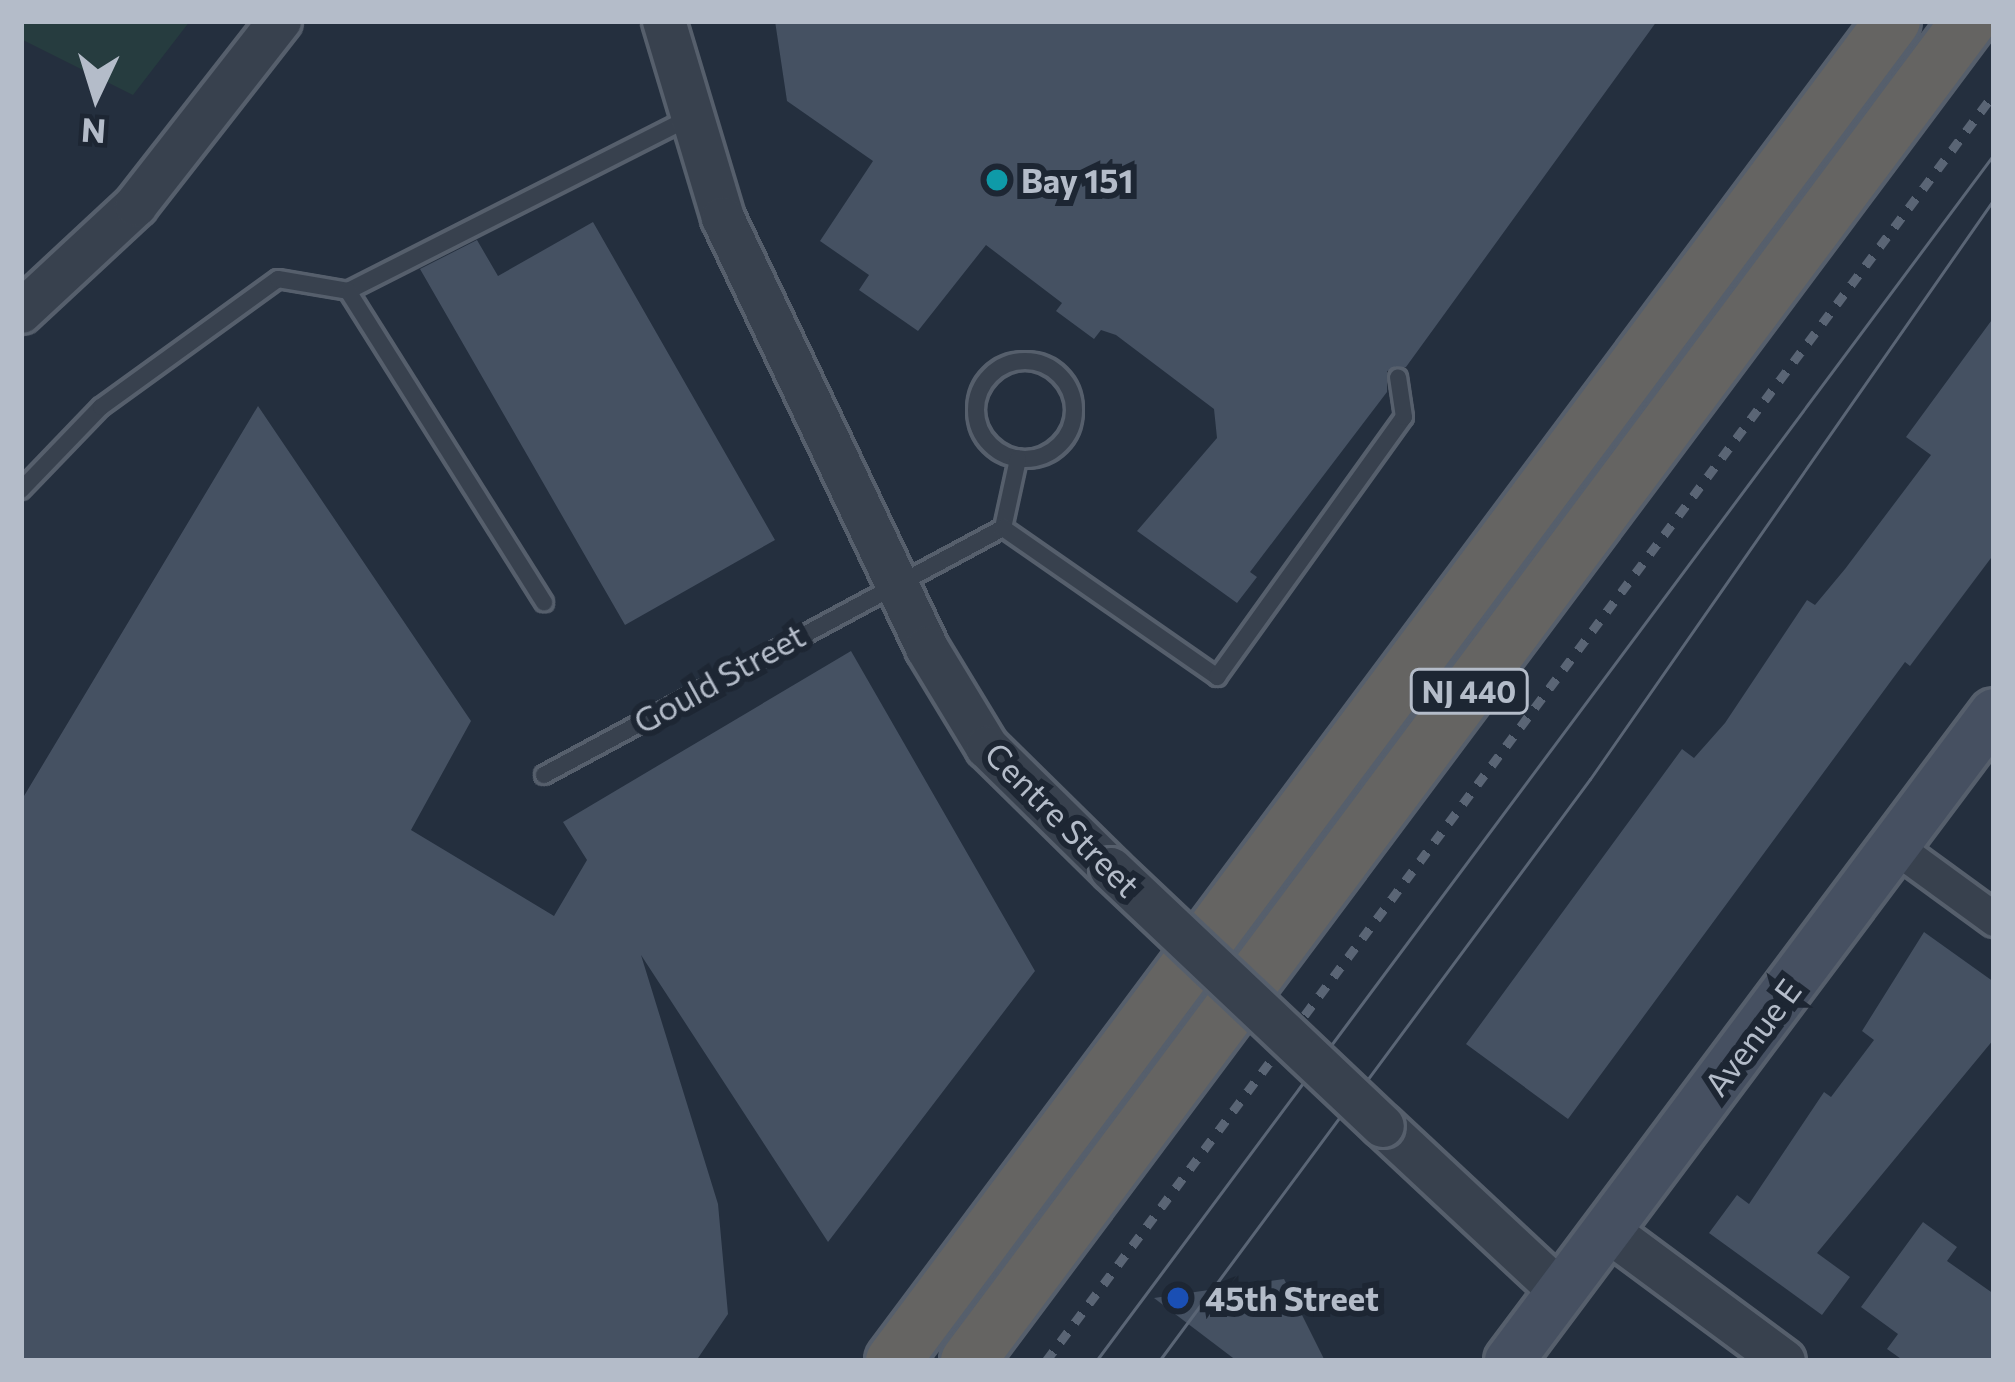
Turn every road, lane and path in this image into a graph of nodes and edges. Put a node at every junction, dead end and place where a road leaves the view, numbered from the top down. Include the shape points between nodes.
1 (280, 21) edge
2 (664, 21) edge
3 (1893, 21) edge
4 (1969, 21) edge
5 (690, 117) junction
6 (348, 291) junction
7 (21, 312) edge
8 (1398, 377) dead end
9 (1018, 459) junction
10 (21, 490) edge
11 (1003, 528) junction
12 (894, 582) junction
13 (544, 602) dead end
14 (1994, 712) edge
15 (544, 775) dead end
16 (1894, 846) junction
17 (1994, 920) edge
18 (1607, 1230) junction
19 (1561, 1292) junction
20 (893, 1361) edge
21 (968, 1361) edge
22 (1509, 1361) edge
23 (1784, 1361) edge

1 - 7 street via 136,205
2 - 5 street, Centre Street
3 - 20 highway, NJ 440
4 - 21 highway, NJ 440
5 - 6 lane
5 - 12 street, Centre Street via 764,314
6 - 10 lane via 278,279 101,407
6 - 13 lane
8 - 11 lane via 1404,417 1217,677
9 - 9 lane via 1052,451 1075,407 1061,376 1032,361 1001,366 976,404 991,446
9 - 11 lane
11 - 12 lane, Gould Street
12 - 15 lane, Gould Street
12 - 19 street, Centre Street, bridge via 987,747
14 - 16 main road, Avenue E
16 - 17 street
16 - 18 main road, Avenue E
18 - 19 main road, Avenue E
18 - 23 street
19 - 22 main road, Avenue E

